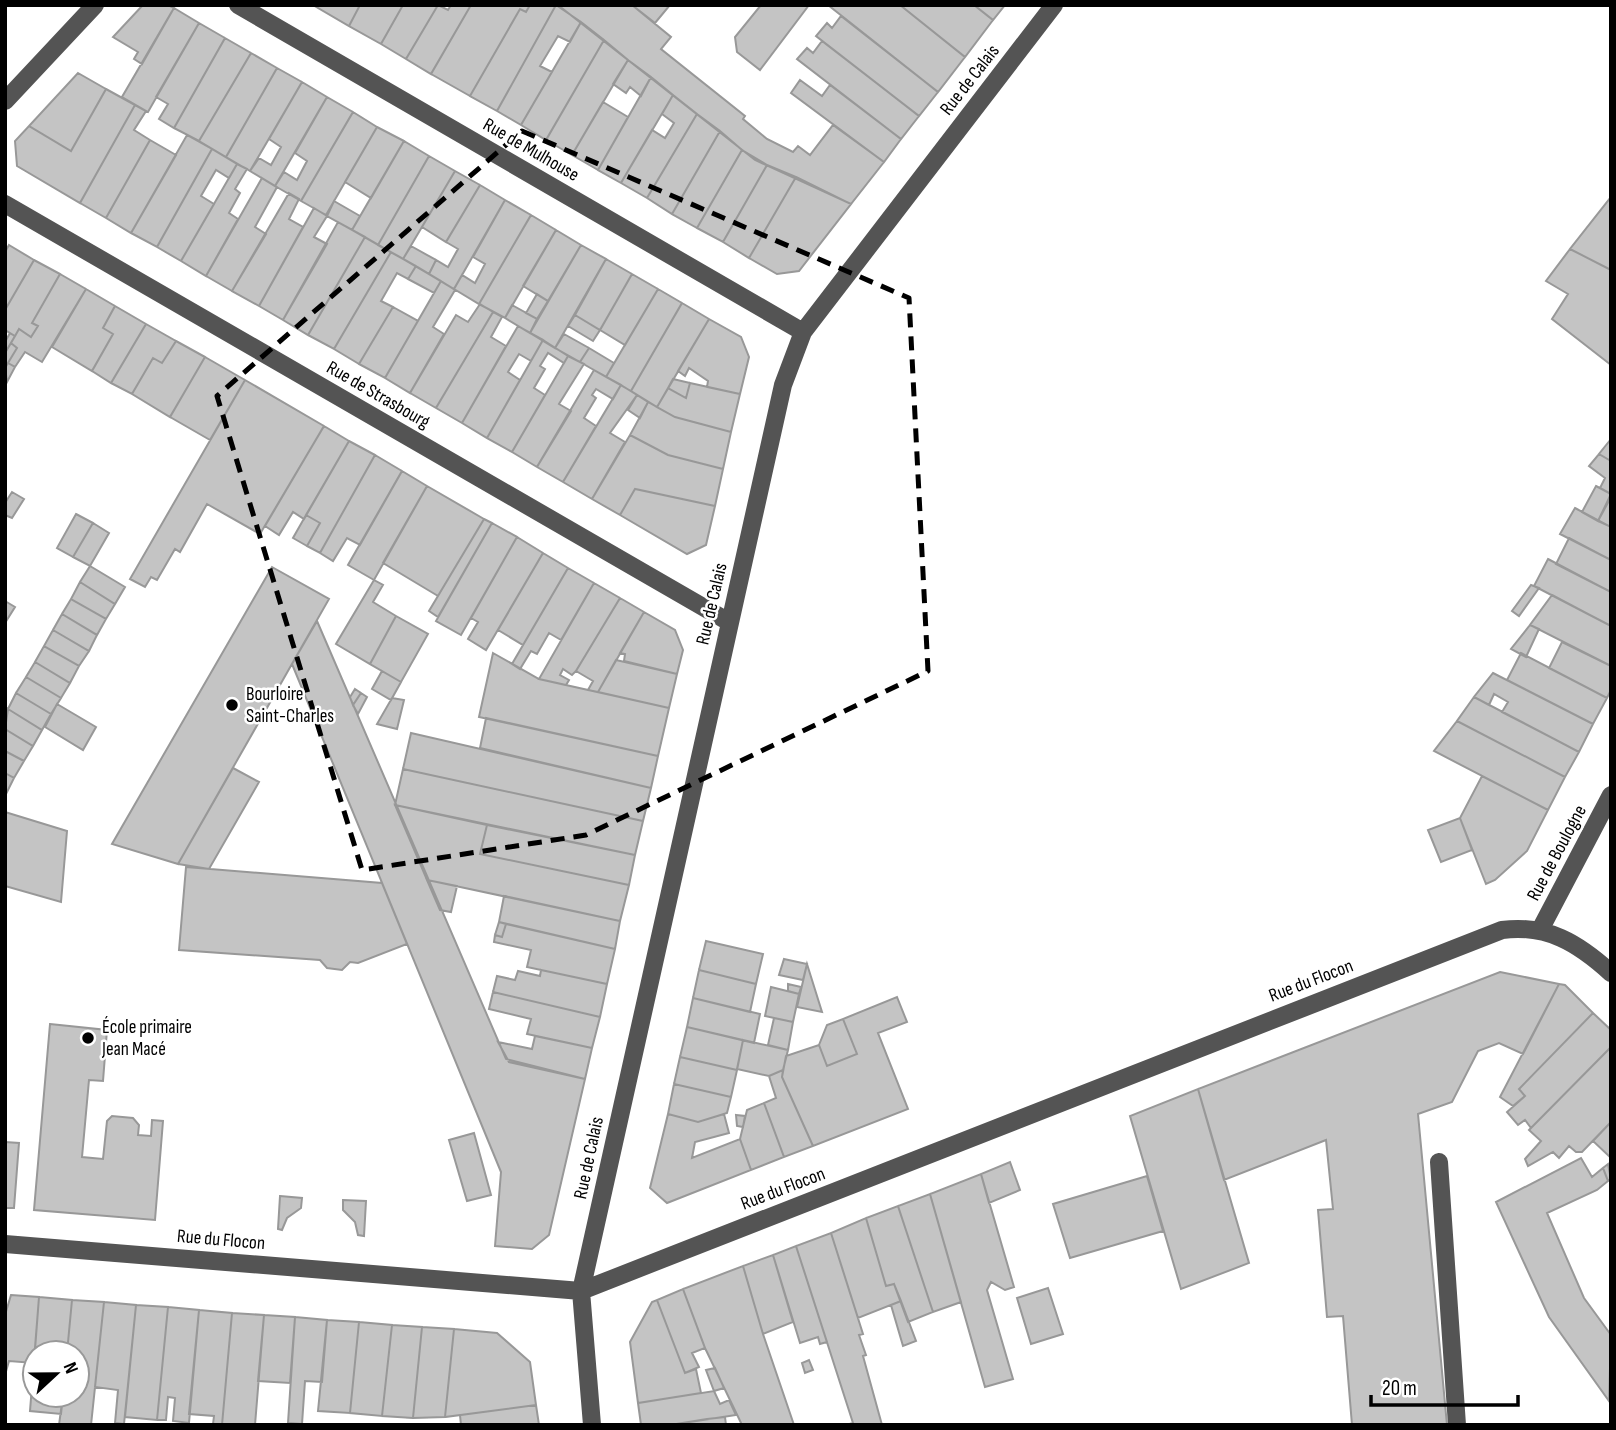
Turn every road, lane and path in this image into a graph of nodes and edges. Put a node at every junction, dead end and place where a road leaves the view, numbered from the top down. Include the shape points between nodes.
1 (95, 5) edge
2 (238, 5) edge
3 (1054, 5) edge
4 (5, 102) edge
5 (5, 204) edge
6 (803, 332) junction
7 (729, 622) junction
8 (1611, 796) edge
9 (1540, 930) junction
10 (1611, 973) edge
11 (1439, 1162) dead end
12 (5, 1244) edge
13 (581, 1291) junction
14 (592, 1425) edge
15 (1457, 1425) edge

1 - 4 street
2 - 6 street, Rue de Mulhouse
3 - 6 street, Rue de Calais
5 - 7 street, Rue de Strasbourg
6 - 7 street, Rue de Calais via 783,385
7 - 13 street, Rue de Calais
8 - 9 street, Rue de Boulogne
9 - 10 street via 1574,943
9 - 13 street, Rue du Flocon via 1522,927 1483,935
11 - 15 street
12 - 13 street, Rue du Flocon
13 - 14 street, Rue de Calais

